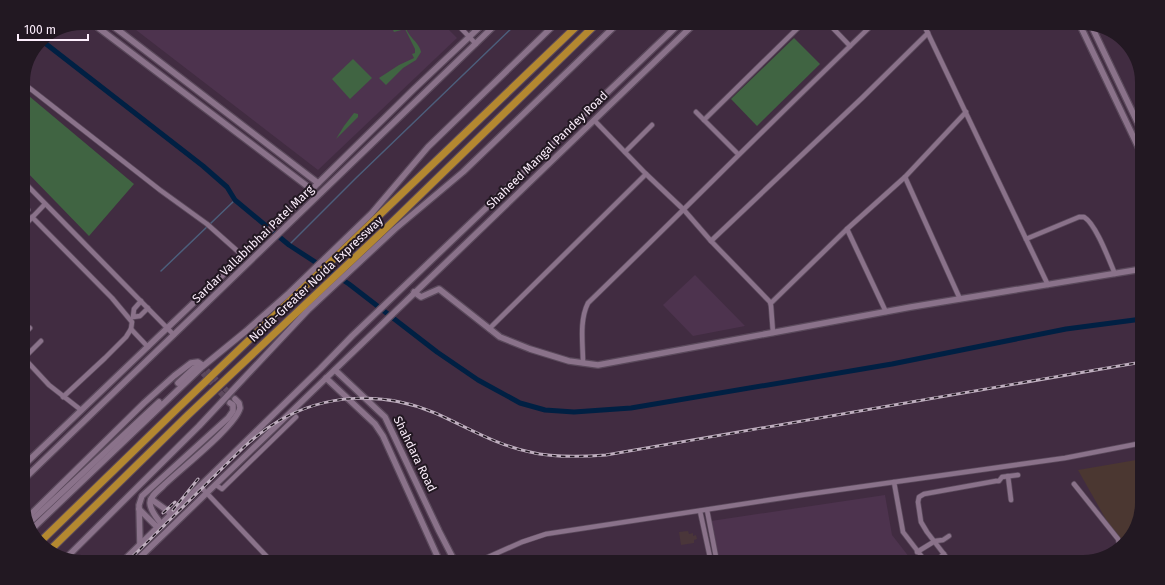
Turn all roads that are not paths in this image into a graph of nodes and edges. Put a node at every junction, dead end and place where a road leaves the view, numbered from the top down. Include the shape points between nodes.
1 (101, 30) edge
2 (117, 30) edge
3 (463, 30) edge
4 (477, 30) edge
5 (490, 30) edge
6 (549, 30) edge
7 (573, 30) edge
8 (590, 30) edge
9 (611, 30) edge
10 (673, 30) edge
11 (689, 30) edge
12 (796, 30) edge
13 (835, 30) edge
14 (867, 30) edge
15 (926, 30) edge
16 (1083, 30) edge
17 (1094, 31) edge
18 (928, 33) junction
19 (470, 37) junction
20 (476, 44) junction
21 (850, 46) junction
22 (30, 88) edge
23 (696, 112) dead end
24 (966, 112) junction
25 (1135, 117) edge
26 (594, 120) junction
27 (704, 120) junction
28 (652, 125) dead end
29 (1135, 140) edge
30 (625, 152) junction
31 (738, 154) junction
32 (646, 174) junction
33 (905, 177) junction
34 (318, 183) junction
35 (30, 188) edge
36 (311, 189) junction
37 (45, 204) junction
38 (684, 210) junction
39 (32, 217) joint
40 (847, 228) junction
41 (458, 235) junction
42 (350, 239) junction
43 (1026, 239) junction
44 (711, 241) junction
45 (465, 244) junction
46 (366, 251) junction
47 (244, 255) junction
48 (1135, 270) edge
49 (1115, 274) junction
50 (1048, 285) junction
51 (413, 294) junction
52 (292, 295) junction
53 (960, 299) junction
54 (141, 301) junction
55 (771, 303) junction
56 (148, 308) junction
57 (306, 308) junction
58 (886, 312) junction
59 (132, 318) junction
60 (168, 328) junction
61 (130, 329) junction
62 (489, 329) junction
63 (773, 333) junction
64 (174, 335) junction
65 (41, 341) dead end
66 (148, 347) junction
67 (30, 351) edge
68 (583, 363) junction
69 (30, 365) edge
70 (335, 370) junction
71 (326, 378) junction
72 (63, 397) junction
73 (81, 410) junction
74 (296, 417) dead end
75 (1135, 444) edge
76 (30, 459) edge
77 (1003, 467) junction
78 (30, 473) edge
79 (1018, 475) dead end
80 (1005, 477) junction
81 (894, 482) junction
82 (1074, 484) dead end
83 (216, 485) junction
84 (200, 486) junction
85 (207, 493) junction
86 (151, 499) junction
87 (1011, 500) dead end
88 (139, 509) junction
89 (707, 510) junction
90 (700, 511) junction
91 (31, 514) edge
92 (172, 514) junction
93 (33, 519) edge
94 (35, 526) edge
95 (160, 526) junction
96 (949, 536) dead end
97 (44, 538) edge
98 (935, 541) junction
99 (1118, 541) edge
100 (140, 545) junction
101 (54, 546) edge
102 (917, 552) junction
103 (71, 553) edge
104 (944, 554) edge
105 (129, 555) edge
106 (142, 555) edge
107 (265, 555) edge
108 (437, 555) edge
109 (451, 555) edge
110 (493, 555) edge
111 (709, 555) edge
112 (716, 555) edge
113 (920, 555) edge

1 - 36 street
2 - 34 street
3 - 19 street
4 - 19 street, Sardar Vallabhbhai Patel Marg
5 - 20 street, Sardar Vallabhbhai Patel Marg
6 - 42 street via 428,147
7 - 42 highway, Noida-Greater Noida Expressway
8 - 46 highway, Noida-Greater Noida Expressway
9 - 46 street via 463,172
10 - 41 street
11 - 26 street, Shaheed Mangal Pandey Road
12 - 27 street
13 - 21 street
14 - 21 street
15 - 18 street
16 - 29 street
17 - 25 street
18 - 24 street
18 - 44 street
19 - 20 street
19 - 34 street, Sardar Vallabhbhai Patel Marg
20 - 64 street, Sardar Vallabhbhai Patel Marg
21 - 31 street
22 - 47 street
23 - 27 street
24 - 33 street
24 - 43 street
26 - 30 street
26 - 45 street, Shaheed Mangal Pandey Road
27 - 31 street
28 - 30 street
30 - 32 street
31 - 38 street
32 - 38 street
32 - 62 street
33 - 40 street
33 - 53 street
34 - 36 street, Sardar Vallabhbhai Patel Marg
35 - 37 street
36 - 47 street, Sardar Vallabhbhai Patel Marg
37 - 39 street
37 - 54 street
38 - 44 street
38 - 68 street via 588,303 582,325
39 - 59 street
40 - 55 street
40 - 58 street
41 - 45 street
41 - 84 street
42 - 52 highway, Noida-Greater Noida Expressway
43 - 49 street via 1084,217 1098,236
43 - 50 street
44 - 55 street
45 - 51 street, Shaheed Mangal Pandey Road
46 - 57 highway, Noida-Greater Noida Expressway
47 - 60 street, Sardar Vallabhbhai Patel Marg
48 - 49 street
49 - 50 street
50 - 53 street
51 - 62 street via 421,297 439,289
51 - 70 street, Shaheed Mangal Pandey Road
52 - 94 street via 202,366
52 - 97 highway, Noida-Greater Noida Expressway
53 - 58 street
54 - 56 street
54 - 59 street
55 - 63 street
56 - 59 street via 140,316
56 - 60 street
57 - 101 highway, Noida-Greater Noida Expressway via 188,415
57 - 103 street via 199,426
58 - 63 street
59 - 61 street
60 - 64 street
60 - 66 street, Sardar Vallabhbhai Patel Marg
61 - 66 street
61 - 72 street via 126,337
62 - 68 street via 500,337 530,349
63 - 68 street via 598,365
64 - 78 street, Sardar Vallabhbhai Patel Marg
65 - 67 street
66 - 73 street, Sardar Vallabhbhai Patel Marg
69 - 72 street
70 - 71 street, Shaheed Mangal Pandey Road
70 - 109 street, Shahdara Road via 385,417
71 - 83 street, Shaheed Mangal Pandey Road
71 - 108 street, Shahdara Road via 375,424 383,436
72 - 73 street
73 - 76 street, Sardar Vallabhbhai Patel Marg
74 - 83 street via 222,489
75 - 77 street
77 - 80 street
77 - 81 street
79 - 80 street
80 - 87 street
80 - 98 street via 996,482 941,490 919,497 921,522
81 - 89 street
81 - 102 street via 903,532
82 - 99 street
83 - 85 street, Shaheed Mangal Pandey Road
84 - 85 street
84 - 92 street
85 - 106 street, Shaheed Mangal Pandey Road
85 - 107 street
86 - 88 street via 233,423 240,408 239,403 232,401 233,411 228,418 142,496
86 - 92 street
86 - 95 street via 150,506
88 - 95 street
88 - 100 street
89 - 90 street
89 - 112 street
90 - 110 street via 542,535
90 - 111 street
91 - 93 street via 144,403 191,363 198,362 199,366
92 - 95 street
95 - 100 street
96 - 98 street
98 - 102 street
98 - 104 street
100 - 105 street
102 - 113 street

